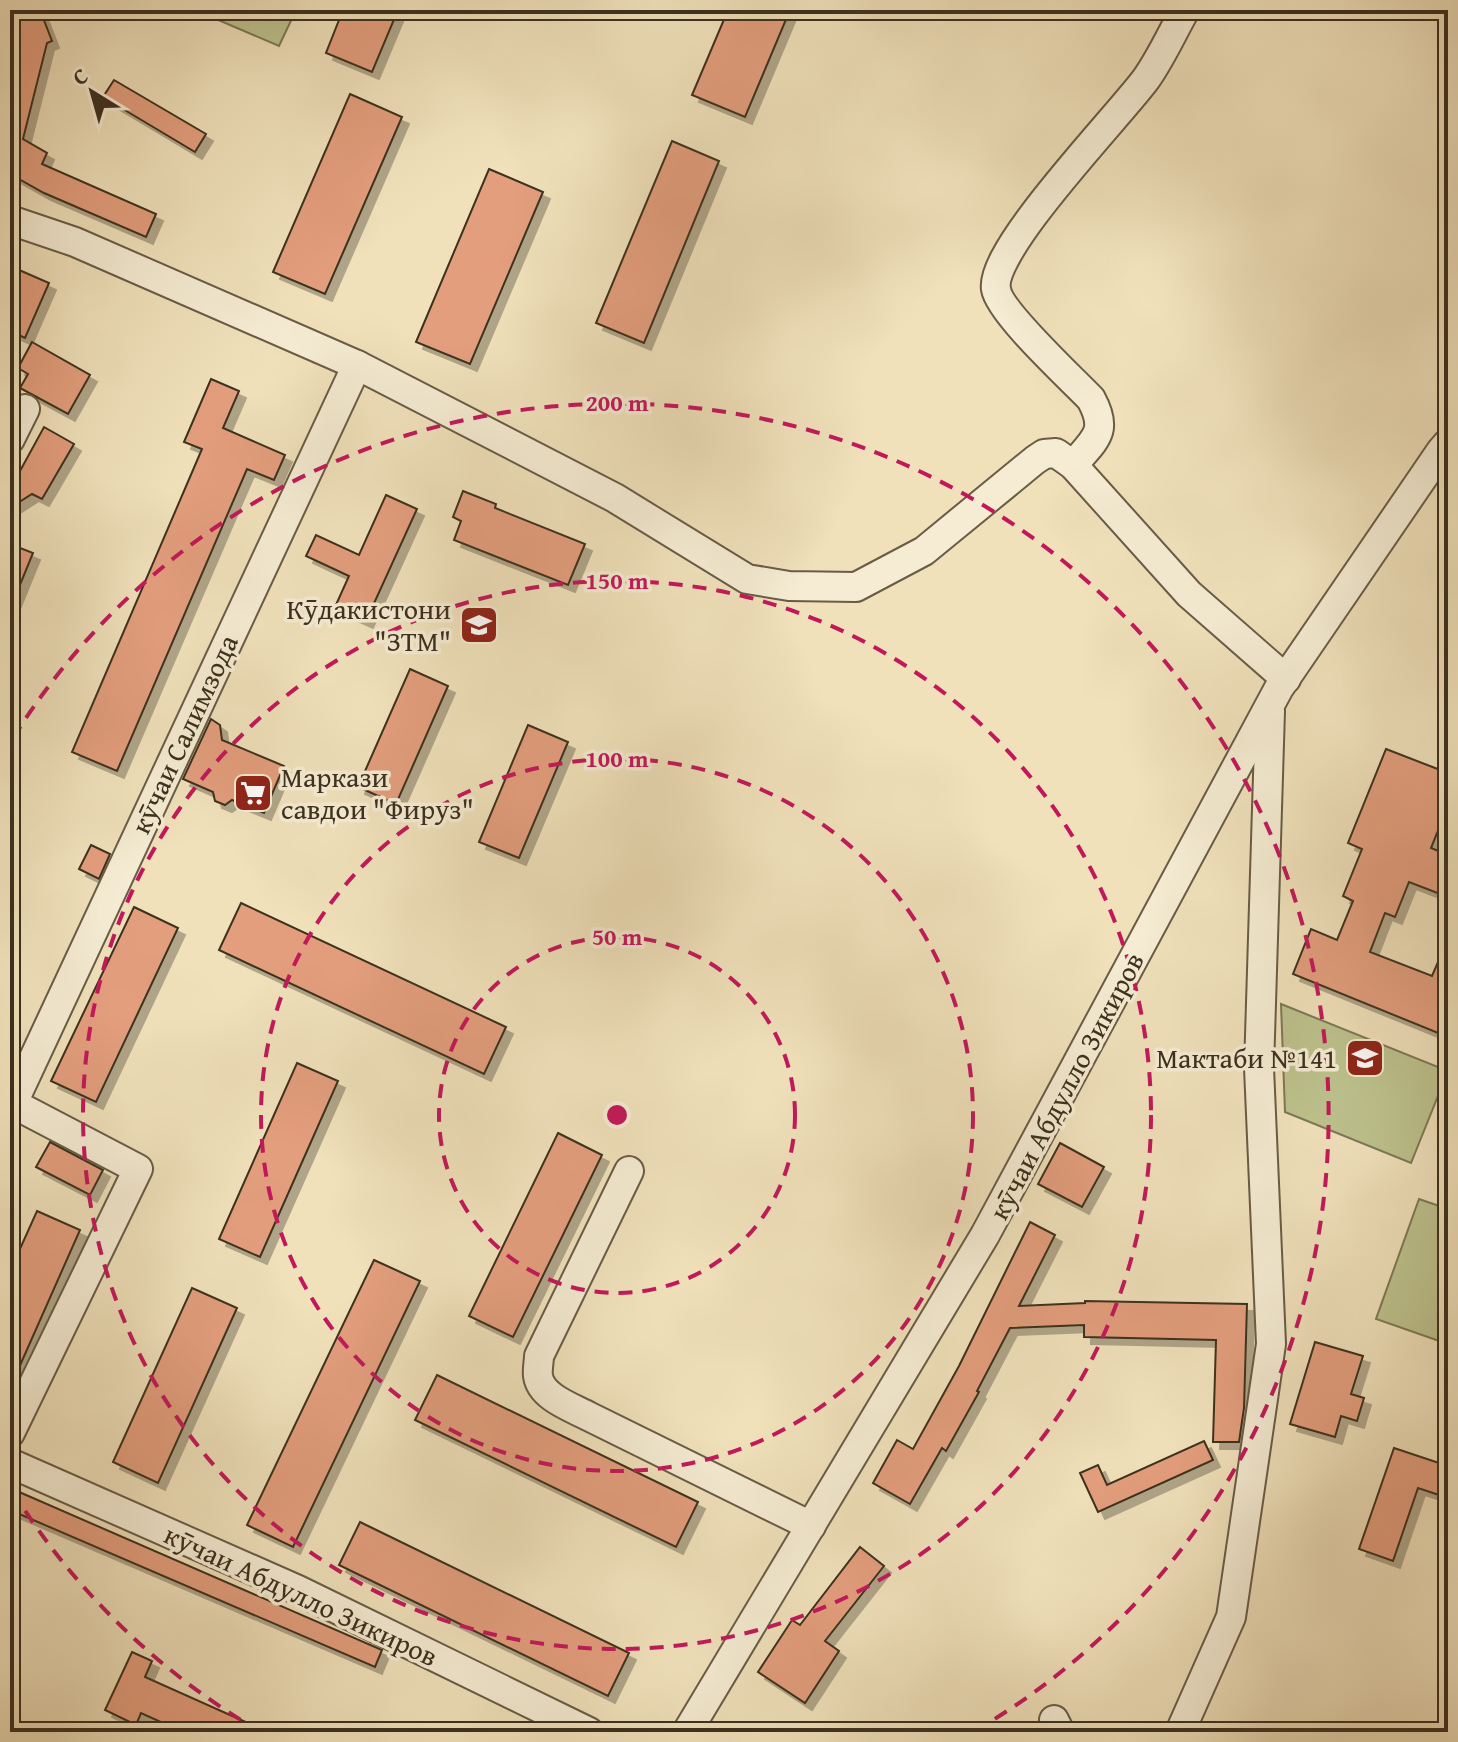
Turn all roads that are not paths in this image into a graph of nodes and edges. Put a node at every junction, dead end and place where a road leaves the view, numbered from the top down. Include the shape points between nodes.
1 (1185, 10) edge
2 (10, 220) edge
3 (357, 365) junction
4 (25, 409) dead end
5 (10, 439) edge
6 (1448, 443) edge
7 (1073, 465) junction
8 (1286, 679) junction
9 (1270, 705) junction
10 (12, 1102) edge
11 (629, 1171) dead end
12 (10, 1433) edge
13 (10, 1463) edge
14 (811, 1526) junction
15 (589, 1732) edge
16 (687, 1732) edge
17 (1180, 1732) edge

1 - 7 street via 1146,78 1000,263 995,289 1005,308 1091,399 1100,417 1097,436
2 - 3 street via 75,242
3 - 7 street via 615,498 747,579 789,586 856,587 924,551 1044,454 1056,453
3 - 10 street, кӯчаи Салимзода
4 - 5 street
6 - 8 street, кӯчаи Абдулло Зикиров
7 - 8 street via 1189,594
8 - 9 street, кӯчаи Абдулло Зикиров
9 - 14 street, кӯчаи Абдулло Зикиров via 985,1235
9 - 17 street via 1259,1068 1271,1344 1231,1617
10 - 12 street, кӯчаи Салимзода via 138,1169
11 - 14 street via 539,1356 543,1387 555,1399
13 - 15 street, кӯчаи Абдулло Зикиров via 298,1590
14 - 16 street, кӯчаи Абдулло Зикиров

